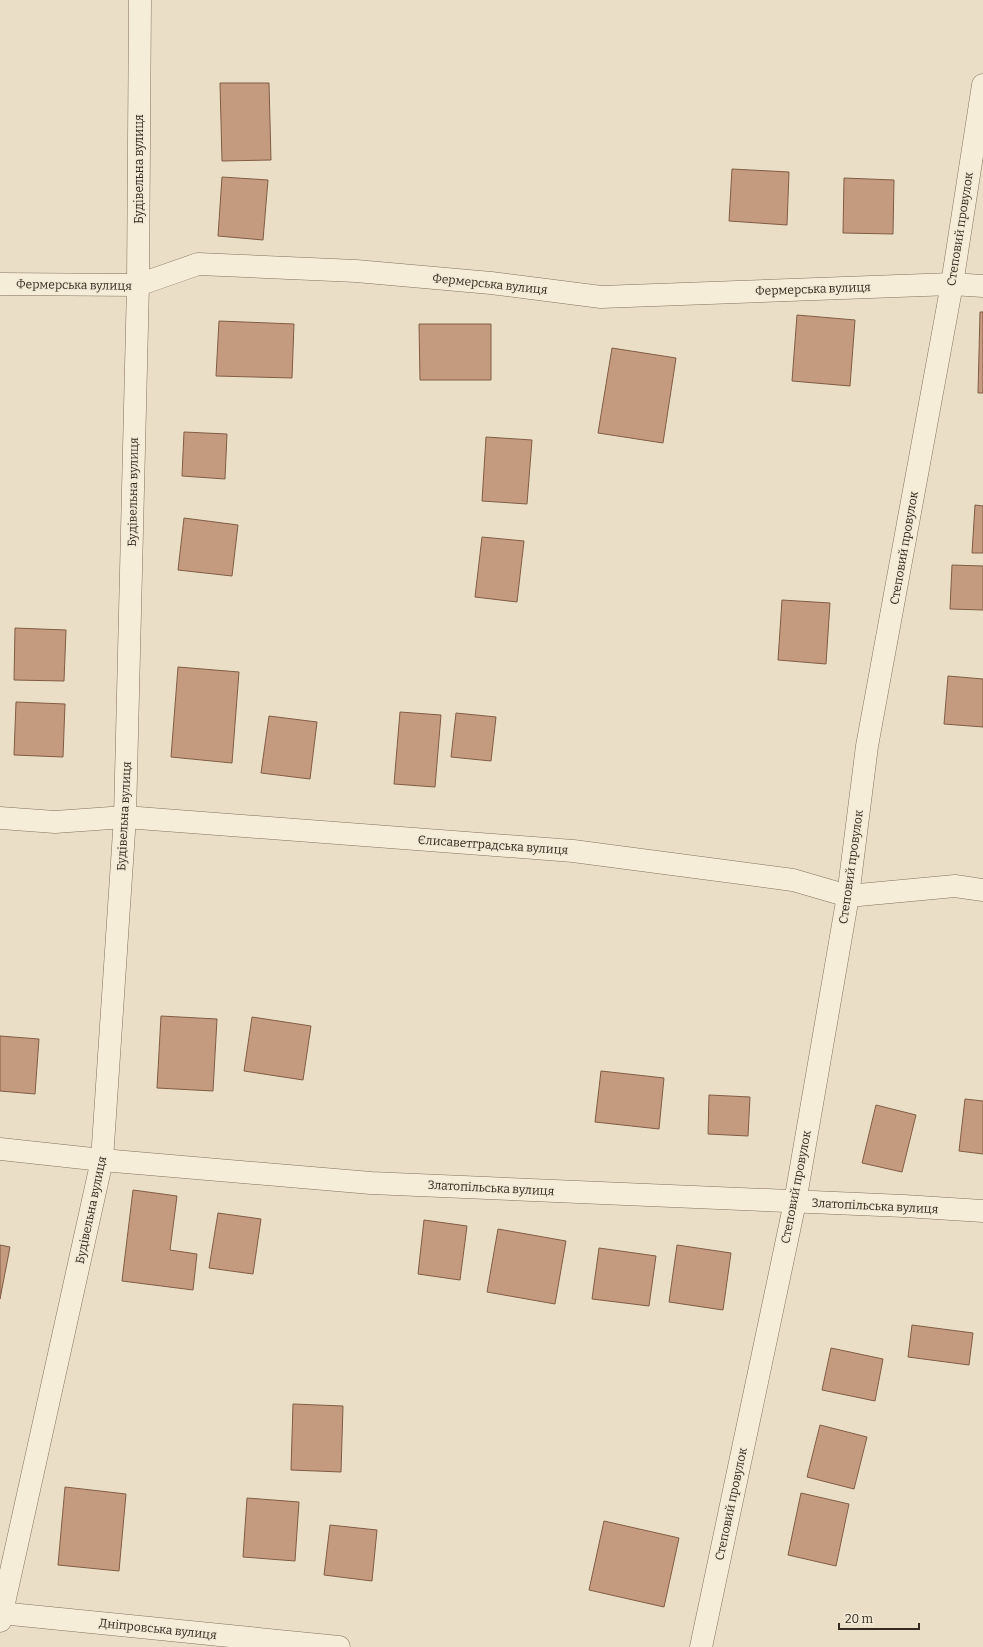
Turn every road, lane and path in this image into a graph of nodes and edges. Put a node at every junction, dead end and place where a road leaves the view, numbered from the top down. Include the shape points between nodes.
1 (140, 0) edge
2 (983, 85) edge
3 (0, 284) edge
4 (952, 284) junction
5 (138, 285) junction
6 (983, 286) edge
7 (125, 817) junction
8 (0, 818) edge
9 (983, 890) edge
10 (848, 896) junction
11 (0, 1149) edge
12 (102, 1160) junction
13 (795, 1202) junction
14 (983, 1211) edge
15 (0, 1616) edge
16 (340, 1647) edge
17 (701, 1647) edge

1 - 5 street, Будівельна вулиця
2 - 4 street, Степовий провулок
3 - 5 street, Фермерська вулиця
4 - 5 street, Фермерська вулиця via 601,297 491,283 356,271 198,264
4 - 6 street, Фермерська вулиця
4 - 10 street, Степовий провулок via 867,746
5 - 7 street, Будівельна вулиця
7 - 8 street, Єлисаветградська вулиця via 54,822
7 - 10 street, Єлисаветградська вулиця via 573,851 793,880
7 - 12 street, Будівельна вулиця
9 - 10 street, Єлисаветградська вулиця via 955,886
10 - 13 street, Степовий провулок
11 - 12 street, Златопільська вулиця
12 - 13 street, Златопільська вулиця via 371,1183
12 - 15 street, Будівельна вулиця
13 - 14 street, Златопільська вулиця
13 - 17 street, Степовий провулок
15 - 16 street, Дніпровська вулиця

